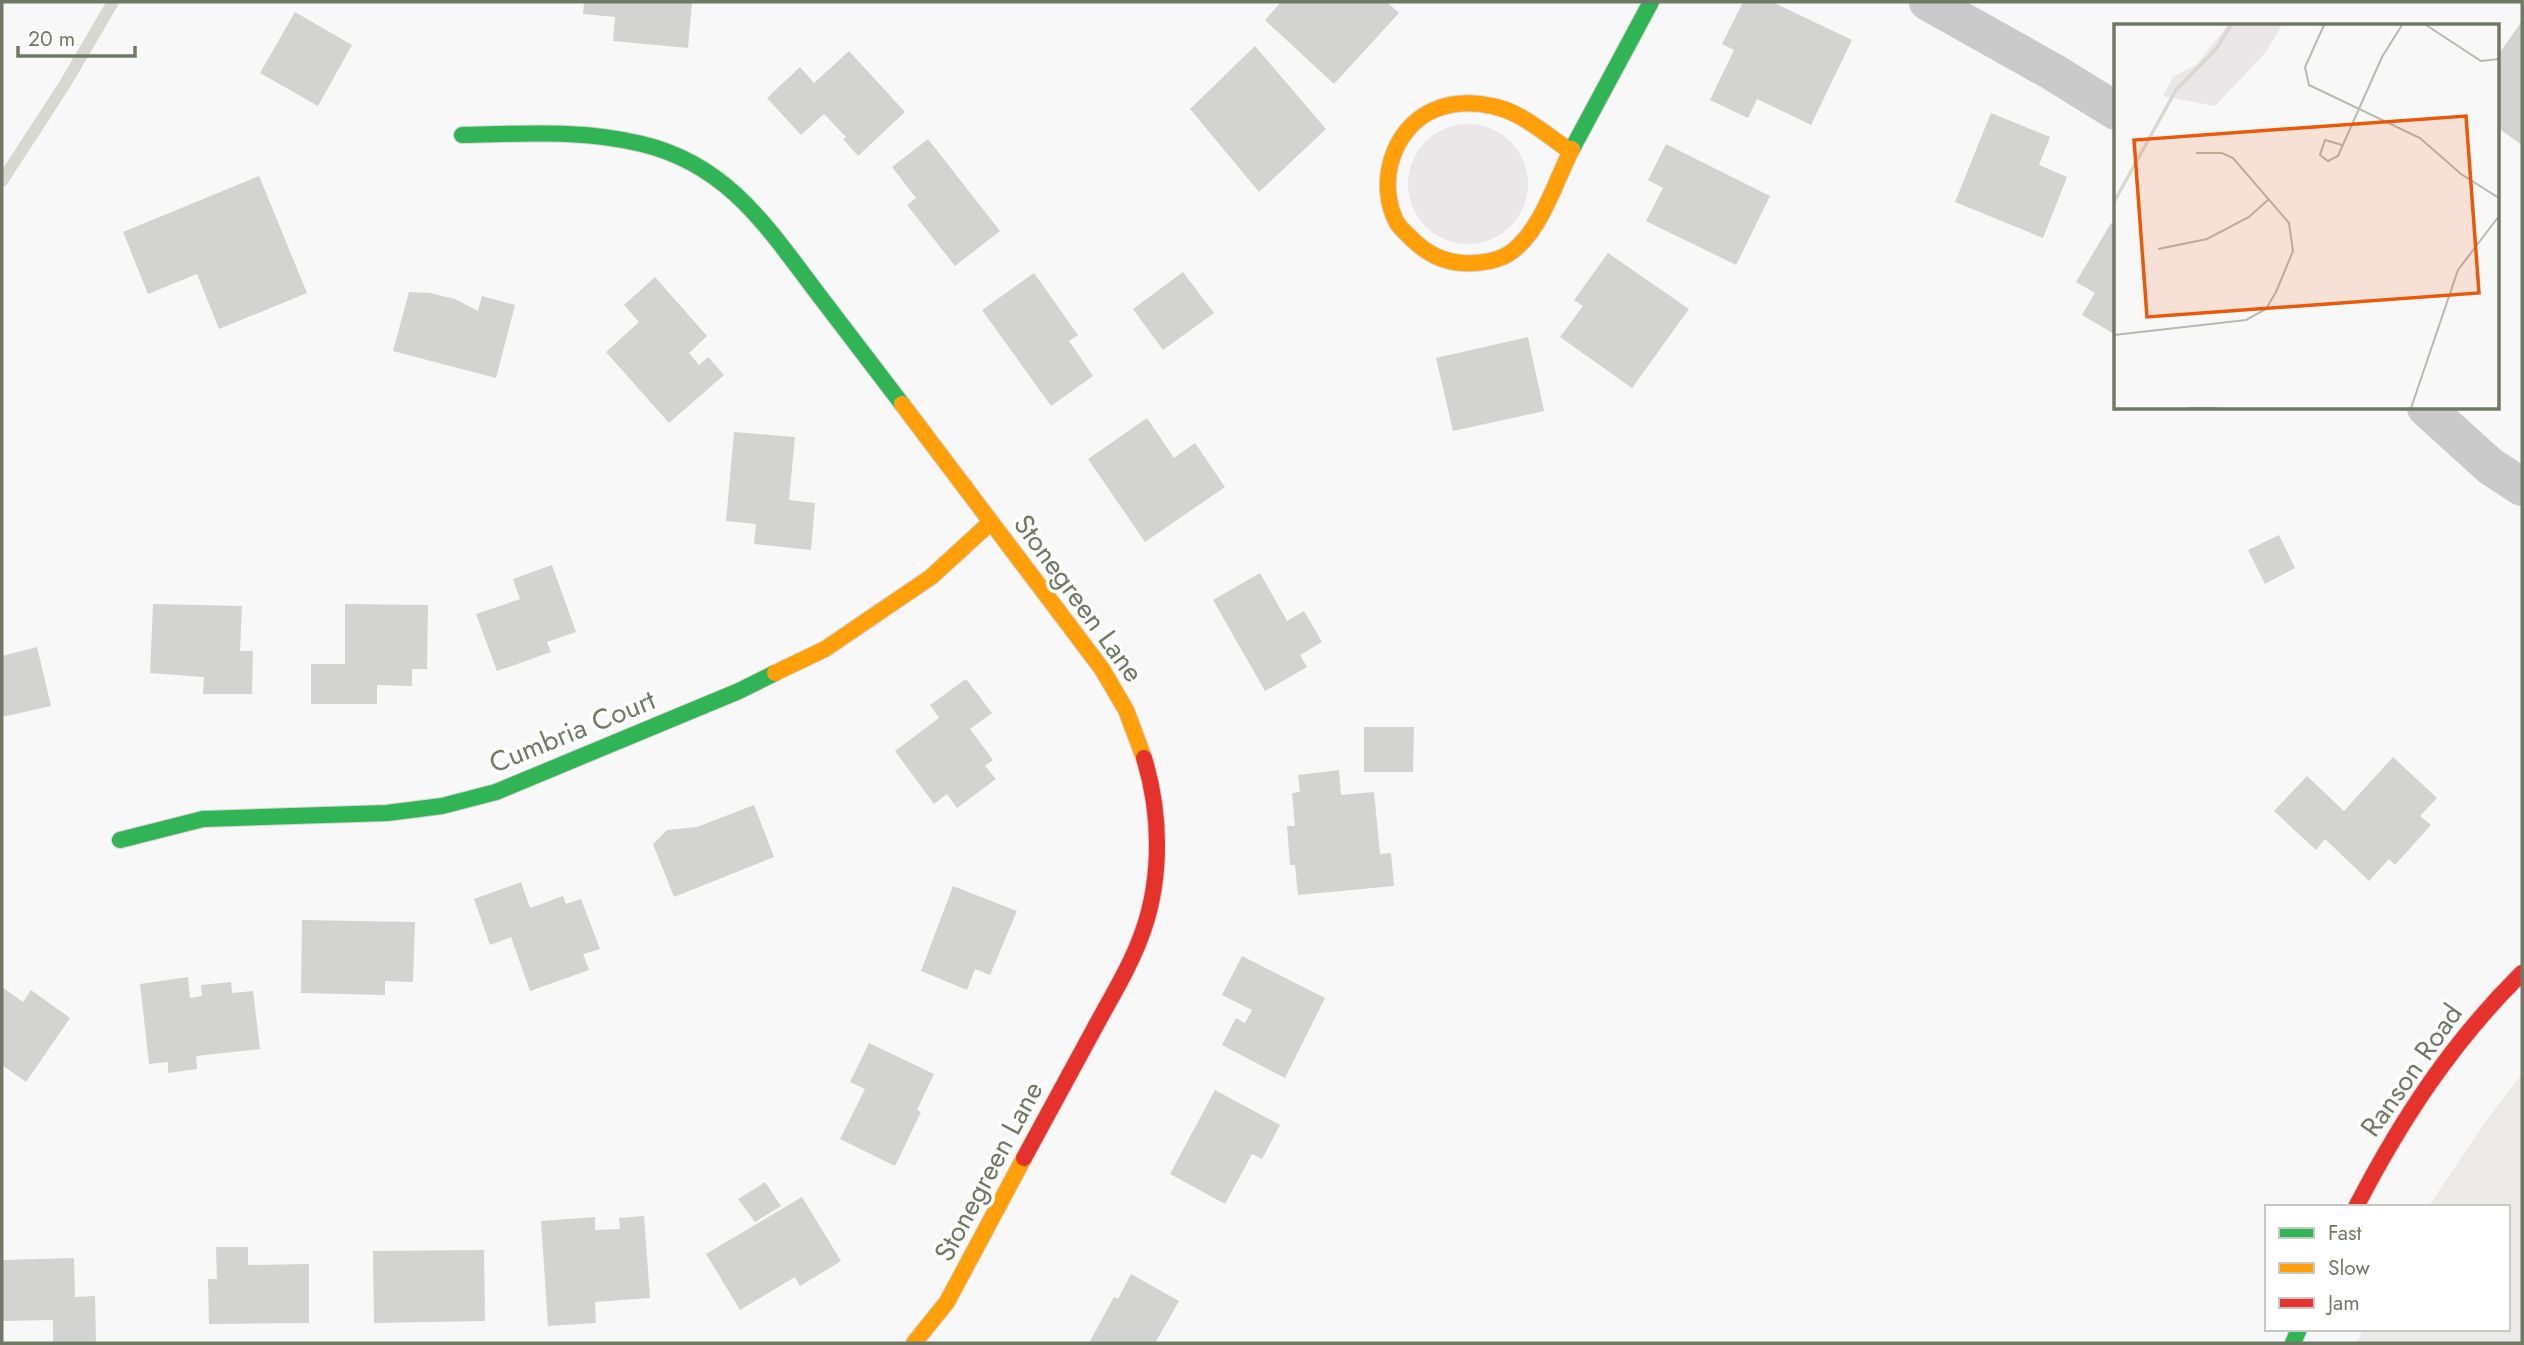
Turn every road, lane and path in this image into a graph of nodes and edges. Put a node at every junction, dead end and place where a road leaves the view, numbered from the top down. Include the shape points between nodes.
1 (1651, 2) edge
2 (1928, 2) edge
3 (2114, 110) edge
4 (462, 135) dead end
5 (1570, 151) junction
6 (2428, 410) edge
7 (2522, 487) edge
8 (991, 522) junction
9 (120, 840) dead end
10 (2522, 973) edge
11 (2357, 1205) edge
12 (914, 1343) edge

1 - 5 street
2 - 3 street
4 - 8 street, Stonegreen Lane via 571,135 658,148 696,164 734,191 759,216
5 - 5 street via 1496,106 1469,101 1441,106 1417,119 1399,139 1388,164 1387,192 1394,218 1410,240 1431,256 1457,263 1500,258 1514,251 1530,231
6 - 7 street via 2490,466
8 - 9 street, Cumbria Court via 931,578 825,649 739,691 496,792 442,806 387,813 203,819
8 - 12 street, Stonegreen Lane via 1102,669 1126,711 1151,785 1155,860 1143,930 1126,970 947,1302
10 - 11 street, Ranson Road via 2430,1080

